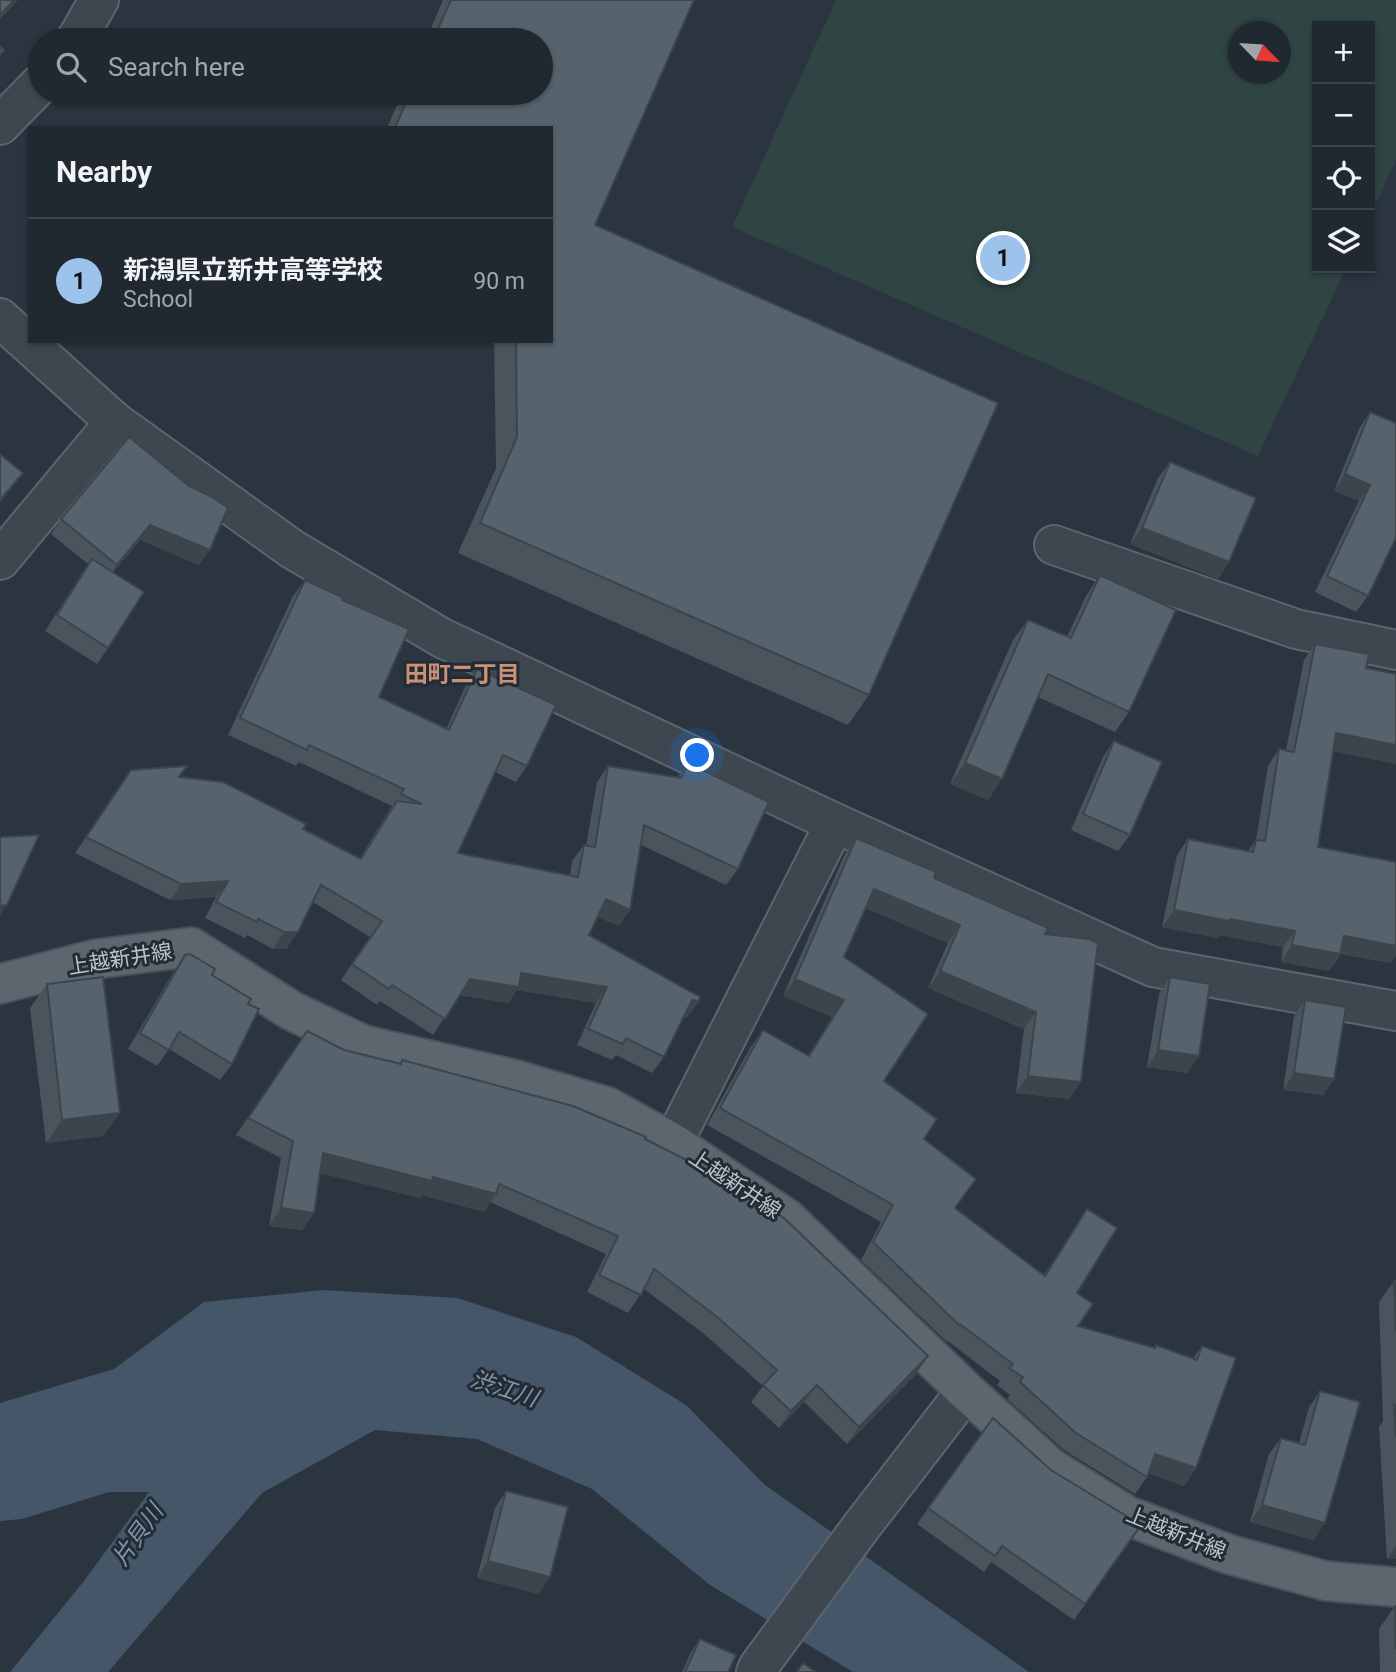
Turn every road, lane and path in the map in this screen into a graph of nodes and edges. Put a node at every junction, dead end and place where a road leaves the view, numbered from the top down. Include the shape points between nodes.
1 (99, 0) edge
2 (83, 28) edge
3 (28, 96) edge
4 (0, 125) edge
5 (0, 318) edge
6 (115, 422) junction
7 (1055, 545) dead end
8 (0, 560) edge
9 (1396, 650) edge
10 (835, 823) junction
11 (0, 984) edge
12 (1396, 1010) edge
13 (673, 1143) junction
14 (966, 1391) junction
15 (1396, 1587) edge
16 (757, 1669) edge

1 - 2 street
3 - 4 street
5 - 6 street
6 - 8 street
6 - 10 street via 292,549 442,638
7 - 9 street via 1296,629
10 - 12 street via 1153,967
10 - 13 street
11 - 13 main road, 上越新井線 via 96,959 191,947 292,1011 364,1045 513,1079 608,1107
13 - 14 main road, 上越新井線 via 786,1218
14 - 15 main road, 上越新井線 via 1051,1468 1128,1516 1228,1554 1326,1581
14 - 16 street

